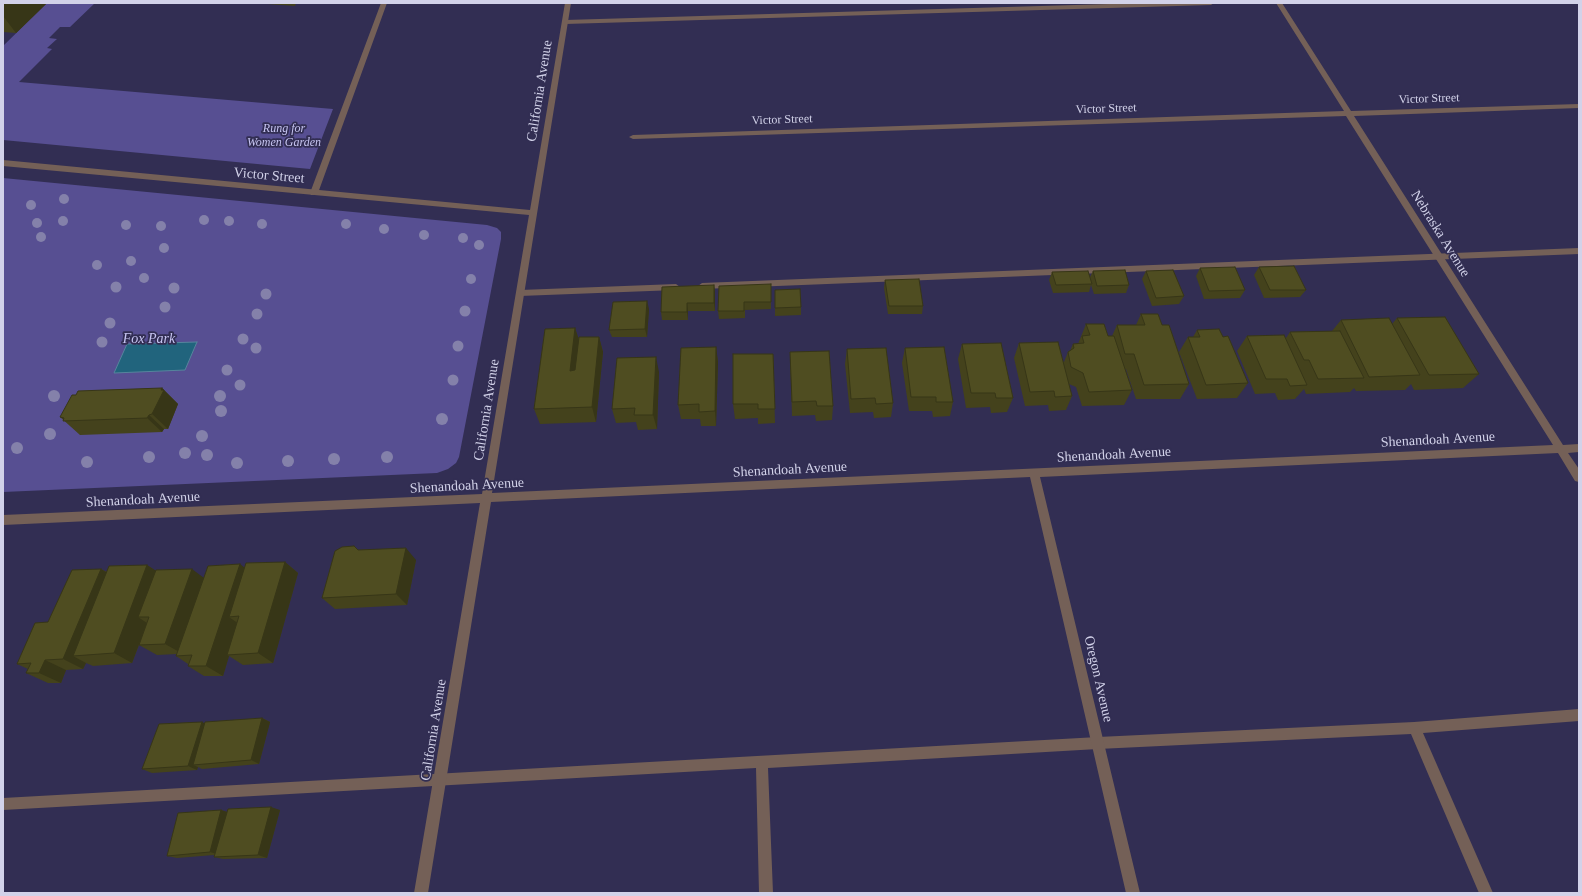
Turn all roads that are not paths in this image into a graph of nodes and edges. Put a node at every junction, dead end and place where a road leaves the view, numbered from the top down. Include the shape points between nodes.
1 (384, 3) edge
2 (568, 3) edge
3 (1211, 3) edge
4 (1278, 3) edge
5 (565, 22) junction
6 (1579, 106) edge
7 (1348, 113) junction
8 (633, 137) dead end
9 (3, 163) edge
10 (314, 193) junction
11 (534, 213) junction
12 (1579, 251) edge
13 (1439, 256) junction
14 (520, 293) junction
15 (1560, 448) junction
16 (1579, 448) edge
17 (1034, 472) junction
18 (1579, 478) edge
19 (486, 499) junction
20 (3, 520) edge
21 (1579, 715) edge
22 (1414, 728) junction
23 (1098, 743) junction
24 (762, 763) junction
25 (440, 781) junction
26 (3, 804) edge
27 (421, 893) edge
28 (766, 893) edge
29 (1133, 893) edge
30 (1486, 893) edge

1 - 10 street
2 - 5 street, California Avenue
3 - 5 street
4 - 7 street, Nebraska Avenue
5 - 11 street, California Avenue
6 - 7 street, Victor Street
7 - 8 street, Victor Street
7 - 13 street, Nebraska Avenue
9 - 10 street, Victor Street
10 - 11 street, Victor Street
11 - 14 street, California Avenue
12 - 13 street
13 - 14 street
13 - 15 street, Nebraska Avenue
14 - 19 street, California Avenue
15 - 16 street, Shenandoah Avenue
15 - 17 street, Shenandoah Avenue
15 - 18 street, Nebraska Avenue
17 - 19 street, Shenandoah Avenue
17 - 23 street, Oregon Avenue
19 - 20 street, Shenandoah Avenue
19 - 25 street, California Avenue
21 - 22 street
22 - 23 street
22 - 30 street
23 - 24 street
23 - 29 street, Oregon Avenue
24 - 25 street
24 - 28 street
25 - 26 street
25 - 27 street, California Avenue

